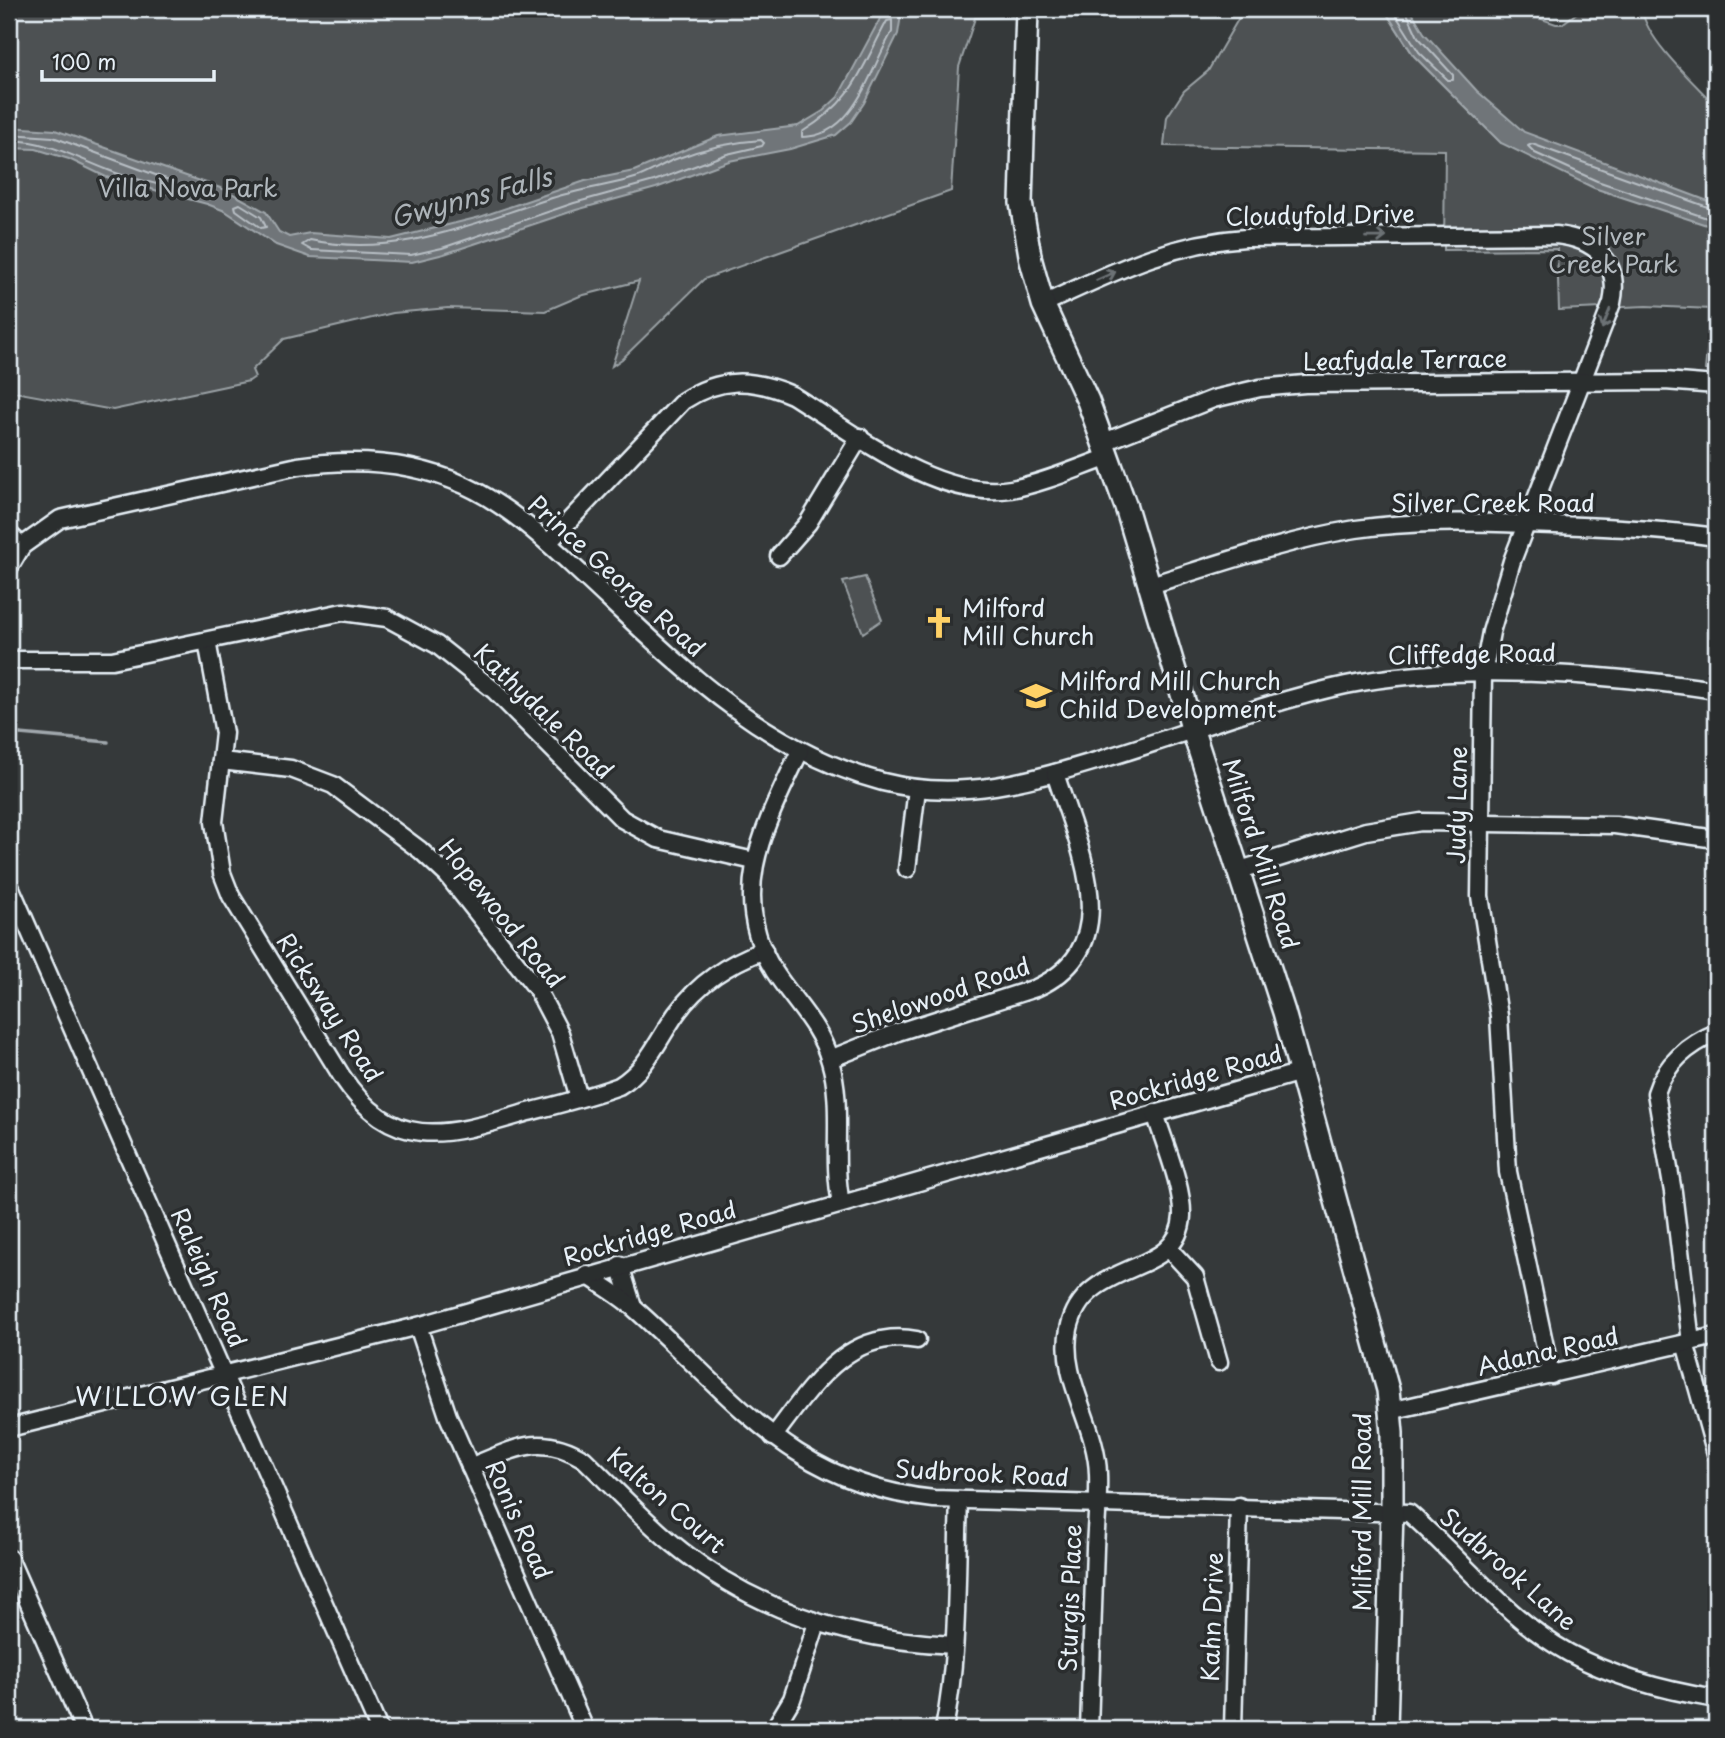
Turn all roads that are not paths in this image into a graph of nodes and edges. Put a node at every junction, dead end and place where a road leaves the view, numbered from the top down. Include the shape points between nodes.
1 (1027, 9) edge
2 (1604, 255) joint
3 (1043, 304) junction
4 (1580, 383) junction
5 (1716, 385) edge
6 (860, 437) junction
7 (1106, 450) junction
8 (1526, 524) junction
9 (9, 534) edge
10 (1716, 537) edge
11 (548, 543) junction
12 (22, 546) junction
13 (779, 556) dead end
14 (9, 568) edge
15 (1151, 585) junction
16 (207, 641) junction
17 (9, 660) edge
18 (1483, 674) junction
19 (1716, 690) edge
20 (1193, 731) junction
21 (800, 751) junction
22 (221, 761) junction
23 (1055, 774) junction
24 (917, 789) junction
25 (1480, 821) junction
26 (1716, 839) edge
27 (754, 861) junction
28 (907, 869) dead end
29 (1237, 871) junction
30 (9, 884) edge
31 (764, 950) junction
32 (1716, 1033) edge
33 (830, 1059) junction
34 (1301, 1072) junction
35 (579, 1098) junction
36 (1155, 1113) junction
37 (841, 1203) junction
38 (1169, 1249) junction
39 (620, 1265) junction
40 (587, 1275) junction
41 (633, 1307) junction
42 (418, 1326) junction
43 (1716, 1336) edge
44 (917, 1340) dead end
45 (1688, 1343) junction
46 (1219, 1362) dead end
47 (225, 1373) junction
48 (1551, 1375) junction
49 (1390, 1411) junction
50 (9, 1428) edge
51 (773, 1437) junction
52 (1716, 1454) edge
53 (470, 1467) junction
54 (959, 1500) junction
55 (1097, 1503) junction
56 (1239, 1506) junction
57 (1392, 1510) junction
58 (9, 1558) edge
59 (817, 1623) junction
60 (954, 1645) junction
61 (1716, 1699) edge
62 (84, 1729) edge
63 (379, 1729) edge
64 (585, 1729) edge
65 (774, 1729) edge
66 (944, 1729) edge
67 (1089, 1729) edge
68 (1233, 1729) edge
69 (1386, 1729) edge

1 - 3 main road, Milford Mill Road via 1021,203
3 -> 2 street, Cloudyfold Drive via 1160,253 1222,240 1556,235 1582,239
2 -> 4 street, Judy Lane via 1615,279 1615,292
3 - 7 main road, Milford Mill Road
4 - 5 street, Leafydale Terrace
4 - 7 street, Leafydale Terrace via 1260,388 1213,399
4 - 8 street, Judy Lane
6 - 7 street, Leafydale Terrace via 928,476 988,490 1034,484
6 - 11 street, Leafydale Terrace via 768,385 732,381 714,385 691,395 668,414
6 - 13 street via 808,523
7 - 15 main road, Milford Mill Road
8 - 10 street, Silver Creek Road
8 - 15 street, Silver Creek Road via 1432,522 1355,529 1275,547
8 - 18 street, Judy Lane via 1502,591
9 - 12 street
11 - 12 street, Prince George Road via 516,516 465,485 396,465 342,461 298,466 79,513 60,519
11 - 21 street, Prince George Road via 697,681
12 - 14 street, Prince George Road
15 - 20 main road, Milford Mill Road
16 - 17 street, Kathydale Road via 112,660
16 - 22 street, Ricksway Road via 223,710
16 - 27 street, Kathydale Road via 343,612 387,618 437,645 495,691 622,819 658,839
18 - 19 street, Cliffedge Road via 1620,679
18 - 20 street, Cliffedge Road via 1406,676 1345,685
18 - 25 street, Judy Lane
20 - 23 street, Prince George Road
20 - 29 main road, Milford Mill Road
21 - 24 street, Prince George Road via 865,777
21 - 27 street
22 - 35 street, Hopewood Road via 291,769 333,785 447,875 537,989 560,1033
22 - 35 street, Ricksway Road via 214,822 222,873 341,1075 372,1113 412,1133 448,1134
23 - 24 street, Prince George Road via 981,790
23 - 33 street, Shelowood Road via 1091,897 1090,924 1074,961 1051,982
24 - 28 street
25 - 26 street via 1615,825
25 - 29 street via 1395,825
25 - 48 street, Judy Lane via 1480,896 1499,1016 1508,1172
27 - 31 street via 752,897
29 - 34 main road, Milford Mill Road
30 - 47 street, Raleigh Road
31 - 33 street via 814,1024
31 - 35 street, Ricksway Road via 703,982 631,1079
32 - 45 street via 1678,1057 1659,1083 1655,1103 1673,1192
33 - 37 street via 838,1105 835,1145
34 - 36 street, Rockridge Road
34 - 49 main road, Milford Mill Road via 1382,1366
36 - 37 street, Rockridge Road
36 - 38 street via 1181,1201 1181,1226
37 - 39 street, Rockridge Road
38 - 46 street via 1195,1277
38 - 55 street, Sturgis Place via 1090,1290 1070,1326 1070,1361 1098,1466
39 - 40 street, Rockridge Road
39 - 41 street, Sudbrook Road
40 - 41 street, Sudbrook Road
40 - 42 street, Rockridge Road
41 - 51 street, Sudbrook Road
42 - 47 street, Rockridge Road
42 - 53 street, Ronis Road via 438,1391
43 - 45 street, Adana Road
44 - 51 street via 878,1339 847,1354 819,1378
45 - 48 street, Adana Road
45 - 52 street
47 - 50 street, Rockridge Road
47 - 63 street, Raleigh Road
48 - 49 street, Adana Road
49 - 57 main road, Milford Mill Road
51 - 54 street, Sudbrook Road via 820,1468 869,1487 901,1496
53 - 59 street, Kalton Court via 529,1444 570,1451 707,1569 763,1601
53 - 64 street, Ronis Road
54 - 55 street, Sudbrook Road
54 - 60 street
55 - 56 street, Sudbrook Road
55 - 67 street, Sturgis Place
56 - 57 street, Sudbrook Road
56 - 68 street, Kahn Drive
57 - 61 street, Sudbrook Lane via 1409,1513 1501,1601 1568,1652 1626,1676
57 - 69 main road, Milford Mill Road
58 - 62 street
59 - 60 street, Kalton Court via 880,1639
59 - 65 street via 792,1699
60 - 66 street

